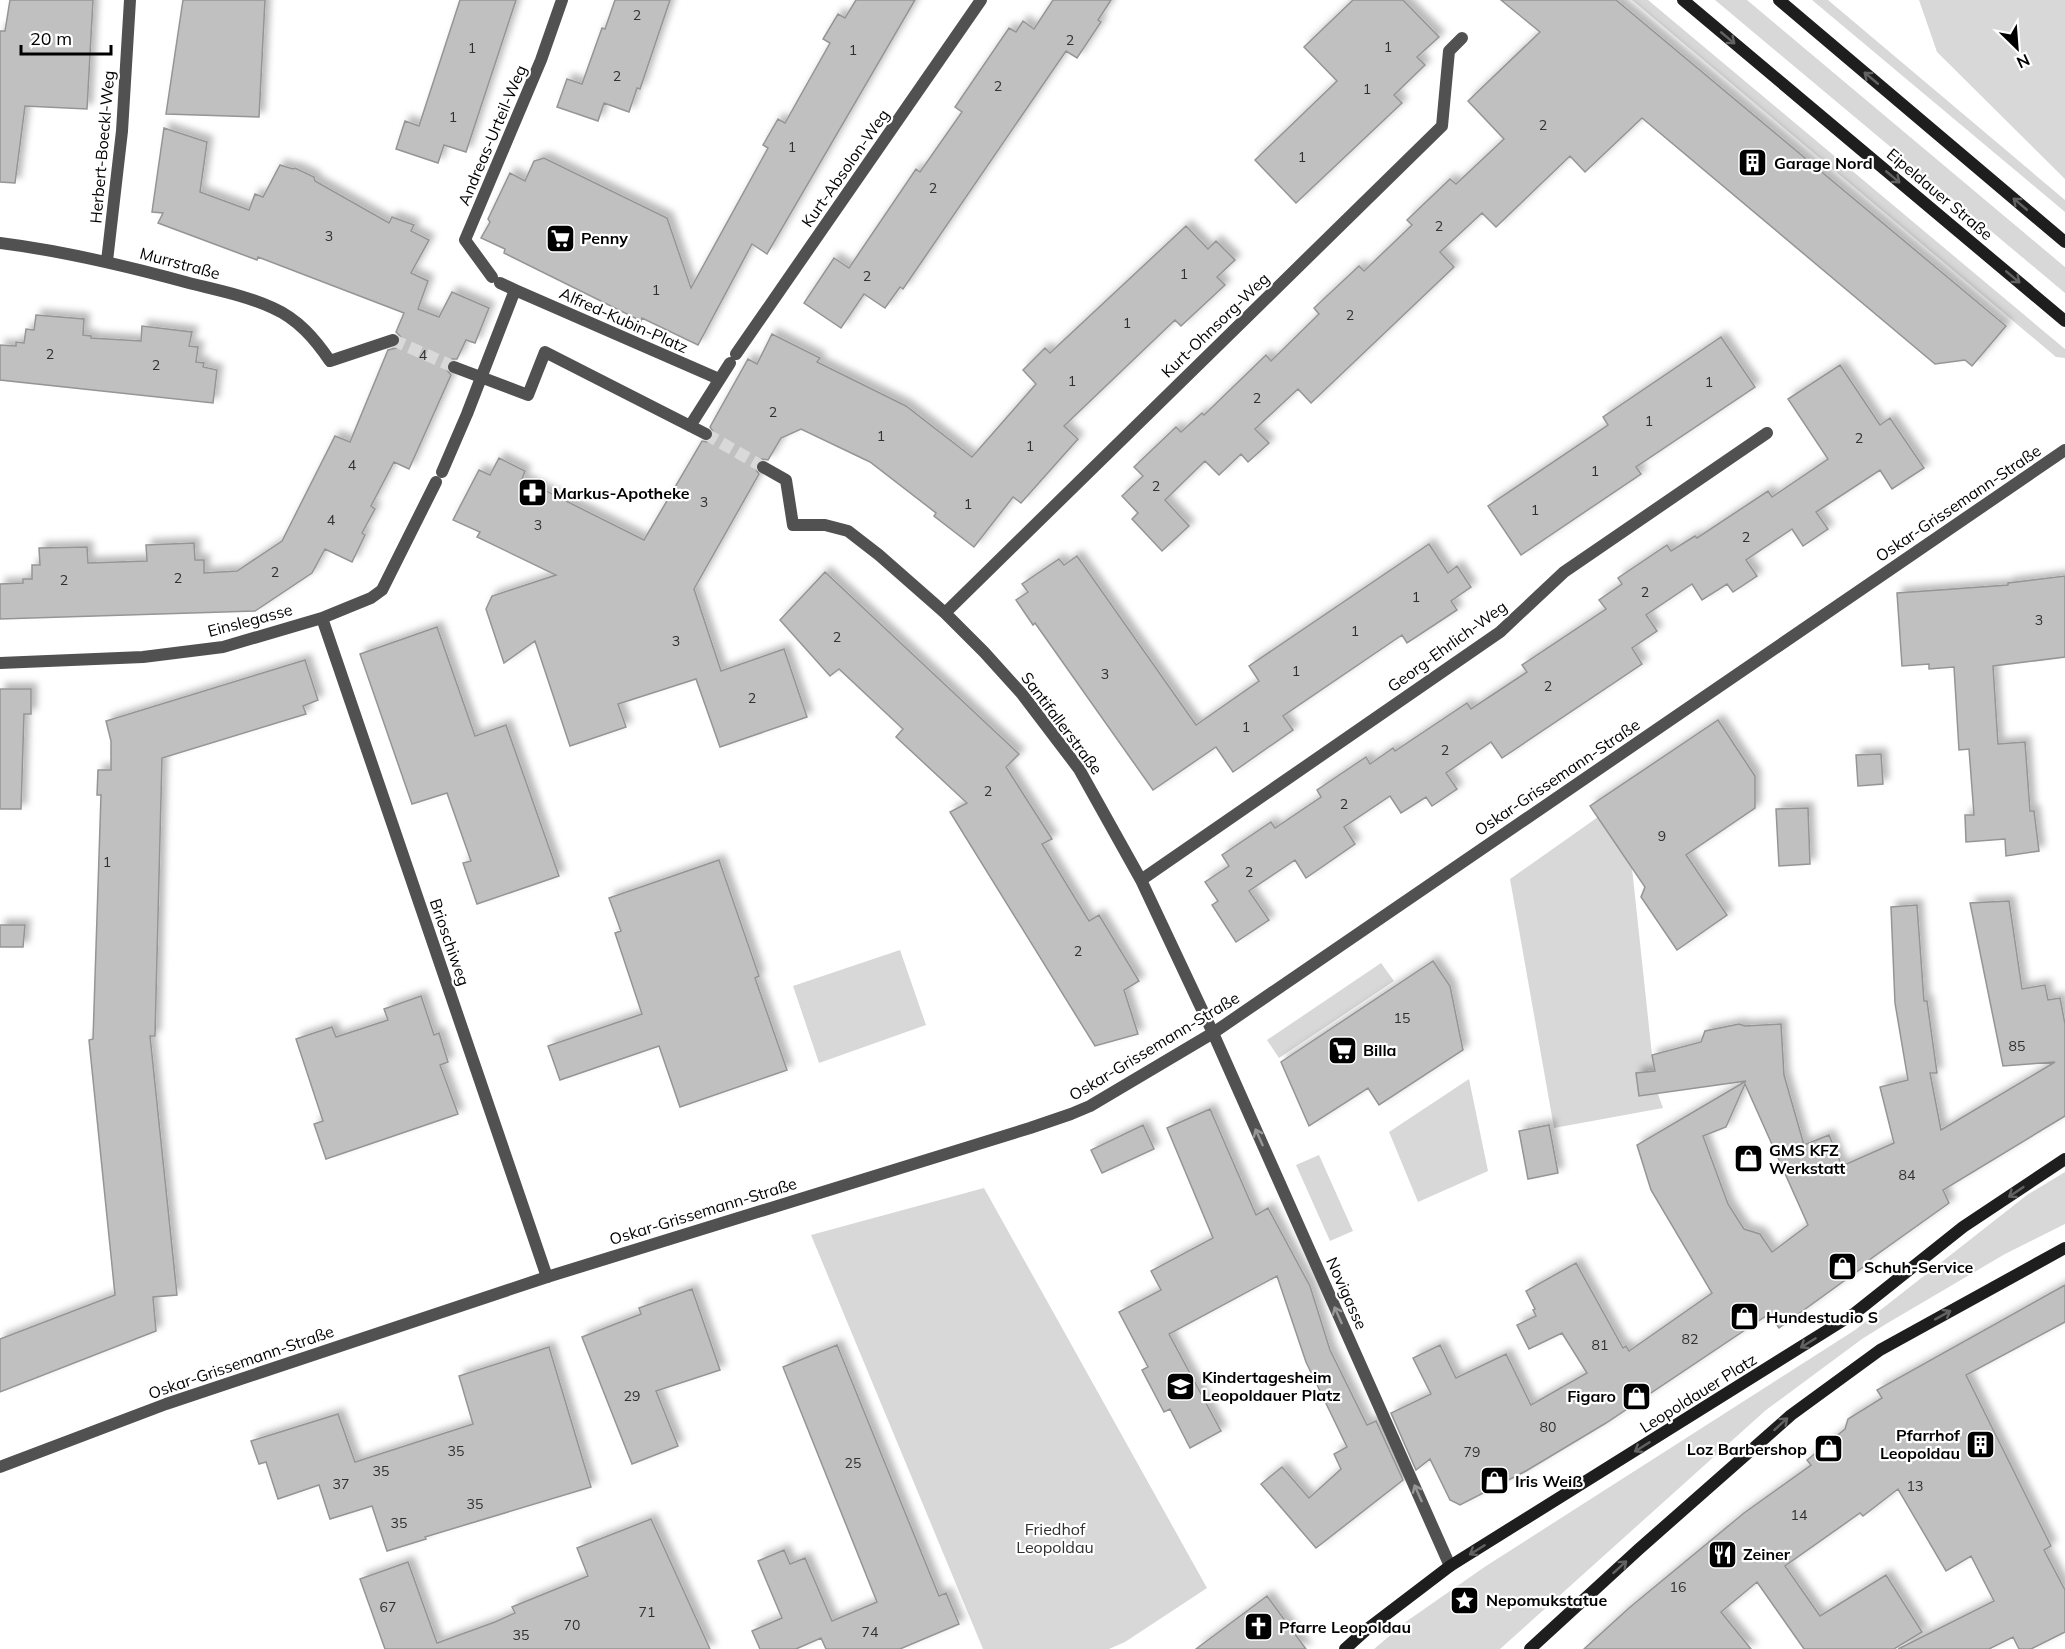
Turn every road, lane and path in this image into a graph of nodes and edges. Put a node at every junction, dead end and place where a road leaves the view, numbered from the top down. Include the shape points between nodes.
1 (130, 0) edge
2 (562, 0) edge
3 (981, 0) edge
4 (1683, 0) edge
5 (1779, 0) edge
6 (1462, 38) dead end
7 (2065, 242) edge
8 (0, 243) edge
9 (107, 261) junction
10 (496, 280) joint
11 (515, 290) junction
12 (2065, 321) edge
13 (393, 340) tunnel mouth
14 (454, 367) tunnel mouth
15 (481, 378) junction
16 (719, 379) junction
17 (690, 426) junction
18 (1767, 433) dead end
19 (706, 434) tunnel mouth
20 (2065, 450) edge
21 (763, 467) tunnel mouth
22 (945, 613) junction
23 (322, 618) junction
24 (0, 663) edge
25 (1141, 880) junction
26 (1213, 1033) junction
27 (2065, 1159) edge
28 (2065, 1248) edge
29 (547, 1277) junction
30 (0, 1467) edge
31 (1450, 1566) junction
32 (1345, 1649) edge
33 (1530, 1649) edge

1 - 9 street, Herbert-Boeckl-Weg via 122,131
2 - 10 street, Andreas-Urteil-Weg via 542,60 465,240
3 - 16 street, Kurt-Absolon-Weg
4 -> 12 street, Eipeldauer Straße
7 -> 5 street
6 - 22 street, Kurt-Ohnsorg-Weg via 1449,51 1442,126
8 - 9 street, Murrstraße
9 - 13 street, Murrstraße via 274,308 316,340 330,361
10 - 11 street, Alfred-Kubin-Platz
11 - 15 street
11 - 16 street, Alfred-Kubin-Platz
14 - 15 street
15 - 17 street via 528,395 545,352
15 - 23 street, Einslegasse via 439,477 382,590 372,598
16 - 17 street
17 - 19 street
18 - 25 street, Georg-Ehrlich-Weg via 1564,572 1500,632
20 - 26 street, Oskar-Grissemann-Straße
21 - 22 street, Santifallerstraße via 786,480 792,525 825,525 848,531
22 - 25 street, Santifallerstraße via 999,669 1061,743 1098,800
23 - 24 street, Einslegasse via 223,647 143,657
23 - 29 street, Brioschiweg
25 - 26 street, Santifallerstraße
26 - 29 street, Oskar-Grissemann-Straße via 1111,1095 1071,1114
31 -> 26 street, Novigasse
27 -> 31 street, Leopoldauer Platz via 1964,1227 1855,1313
33 -> 28 street via 1791,1416 1880,1350
29 - 30 street, Oskar-Grissemann-Straße via 166,1404
31 - 32 street, Leopoldauer Platz

